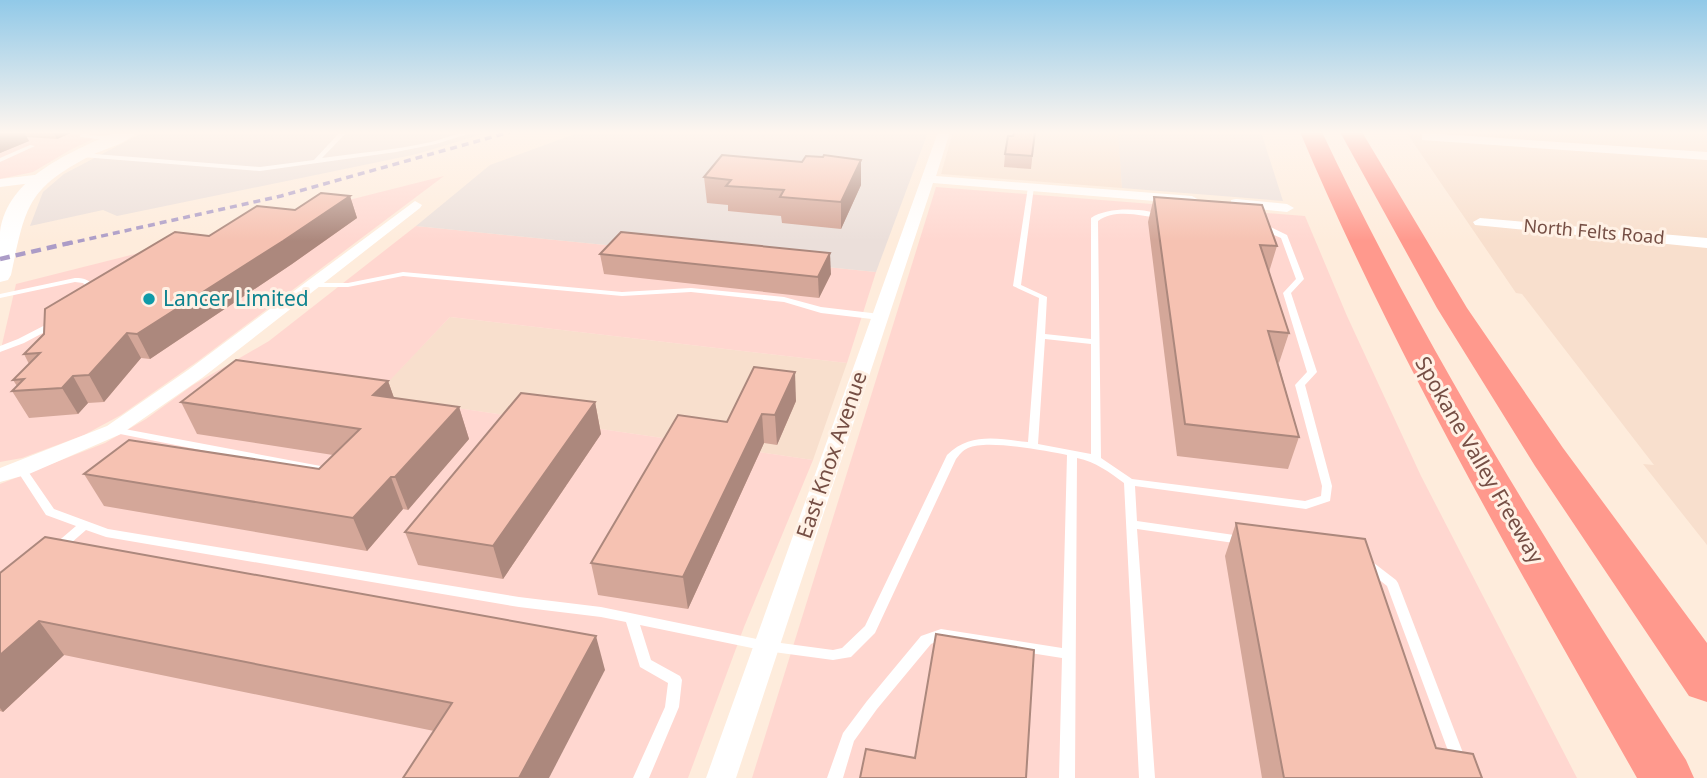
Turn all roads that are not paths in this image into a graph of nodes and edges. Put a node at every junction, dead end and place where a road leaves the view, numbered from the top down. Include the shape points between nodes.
1 (59, 168) edge
2 (932, 168) edge
3 (1327, 168) edge
4 (1372, 168) edge
5 (43, 178) junction
6 (928, 179) junction
7 (0, 183) edge
8 (1031, 187) junction
9 (415, 205) dead end
10 (1287, 208) dead end
11 (1177, 218) edge
12 (1480, 222) dead end
13 (1254, 225) edge
14 (1707, 243) edge
15 (0, 275) edge
16 (311, 285) junction
17 (0, 296) edge
18 (83, 303) edge
19 (880, 317) junction
20 (62, 319) edge
21 (1040, 337) junction
22 (1096, 342) junction
23 (0, 349) edge
24 (114, 430) junction
25 (1033, 447) junction
26 (1072, 453) junction
27 (1097, 460) junction
28 (21, 469) junction
29 (329, 471) edge
30 (0, 475) edge
31 (1129, 482) junction
32 (1131, 524) junction
33 (85, 525) junction
34 (1252, 541) edge
35 (53, 551) edge
36 (1354, 558) edge
37 (631, 618) junction
38 (766, 646) junction
39 (1069, 654) junction
40 (1707, 681) edge
41 (640, 778) edge
42 (721, 778) edge
43 (835, 778) edge
44 (1067, 778) edge
45 (1147, 778) edge
46 (1470, 778) edge
47 (1667, 778) edge

1 - 5 main road
2 - 6 street, East Knox Avenue
3 - 47 highway, Spokane Valley Freeway via 1413,344
4 - 40 highway via 1452,308 1519,412
5 - 7 street
5 - 15 main road via 19,207
6 - 8 street
6 - 19 street, East Knox Avenue
8 - 10 street
8 - 21 lane via 1017,286 1043,298
9 - 16 street
11 - 22 lane via 1112,213 1094,220
12 - 14 street, North Felts Road
13 - 31 lane via 1284,237 1300,279 1287,293 1312,372 1300,385 1326,498 1306,505
16 - 19 lane via 348,285 403,274 622,294 691,290
16 - 24 street
17 - 18 lane via 75,280 90,286
19 - 38 street, East Knox Avenue
20 - 23 lane
21 - 22 lane
21 - 25 lane
22 - 27 lane
24 - 28 street
24 - 29 lane
25 - 26 lane
25 - 38 lane via 970,443 951,457 870,629 846,653
26 - 27 lane
26 - 39 lane
27 - 31 lane
28 - 30 street
28 - 33 lane via 50,512
31 - 32 lane
32 - 34 lane
32 - 45 lane
33 - 35 lane
33 - 37 lane via 106,533
36 - 46 lane via 1392,583 1461,770
37 - 38 lane
37 - 41 lane via 645,663 675,680 672,707
38 - 42 street, East Knox Avenue
39 - 43 lane via 940,634 926,640 848,738
39 - 44 lane

